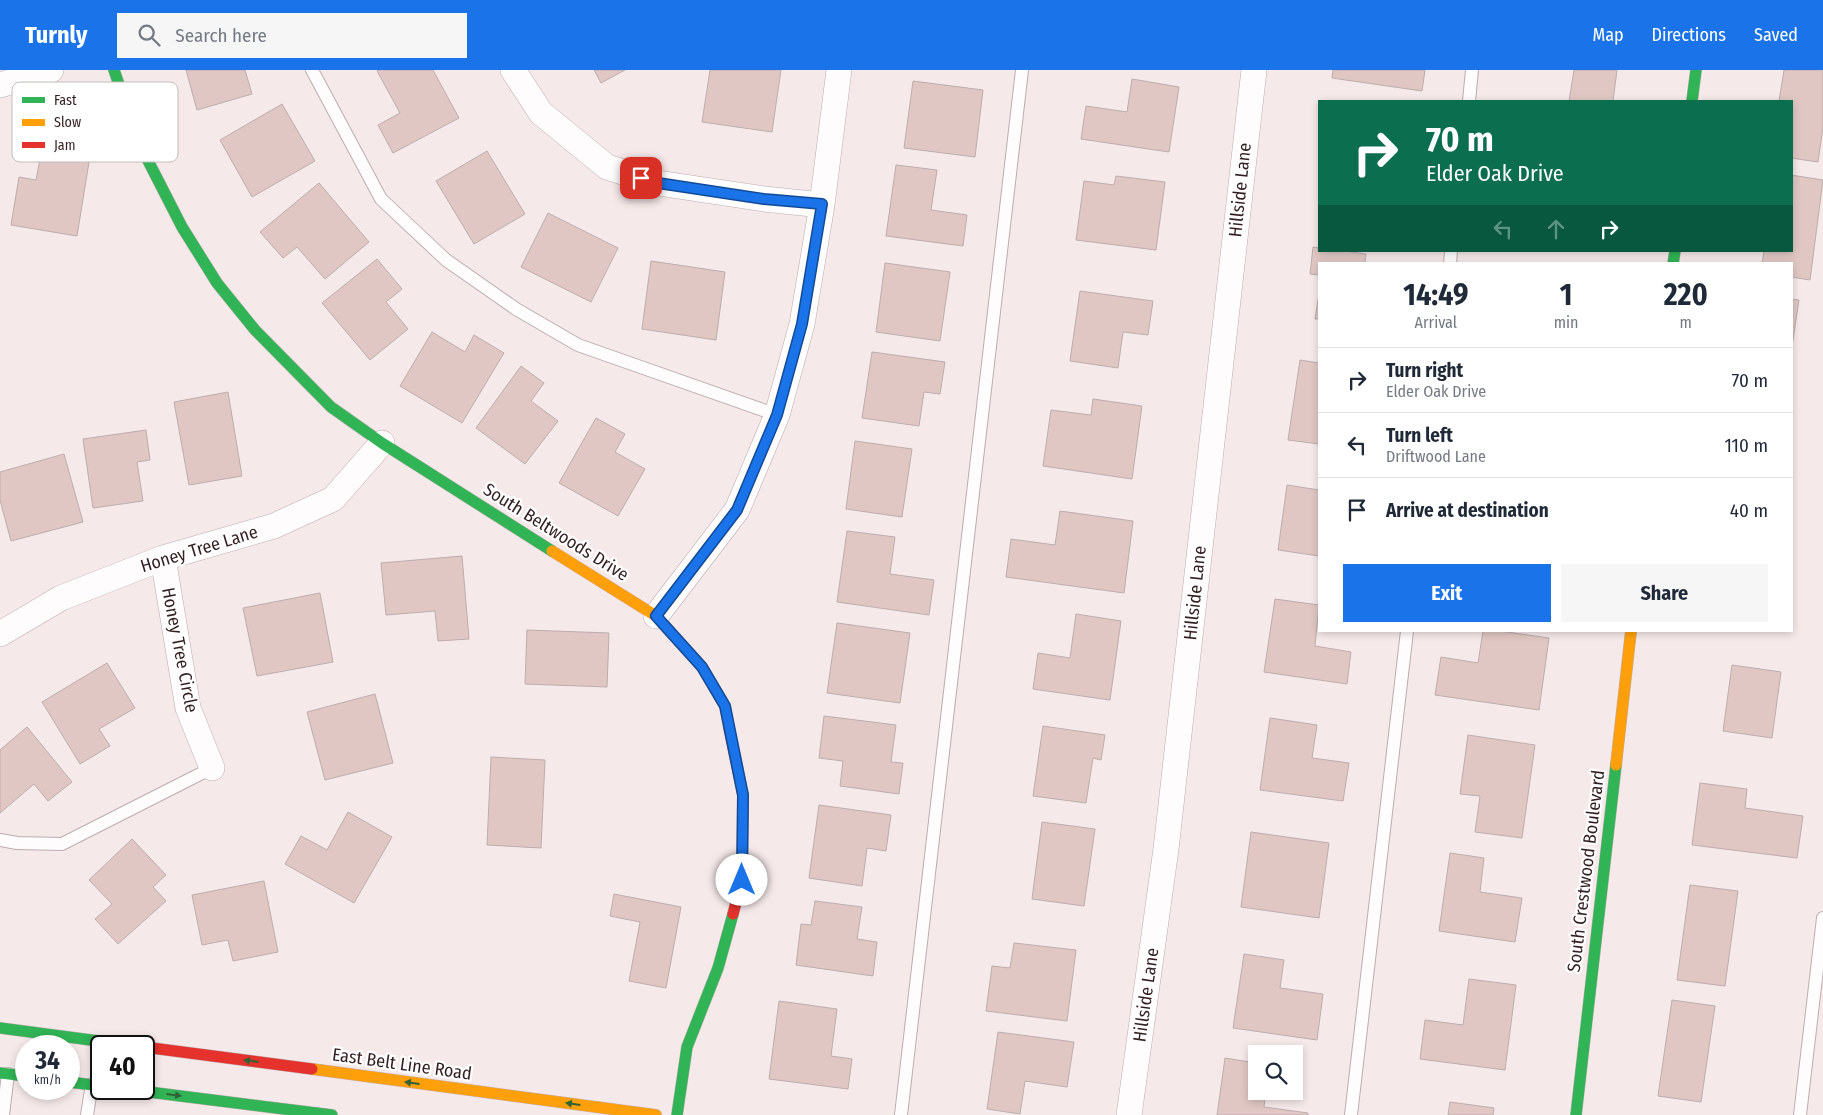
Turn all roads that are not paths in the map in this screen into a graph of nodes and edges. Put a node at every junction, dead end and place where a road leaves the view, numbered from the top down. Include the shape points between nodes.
1 (51, 70) edge
2 (114, 70) edge
3 (312, 70) edge
4 (513, 70) edge
5 (839, 70) edge
6 (1022, 70) edge
7 (1254, 70) edge
8 (1472, 70) edge
9 (1696, 70) edge
10 (118, 82) edge
11 (0, 85) edge
12 (1469, 100) edge
13 (1692, 100) edge
14 (149, 162) edge
15 (822, 204) junction
16 (777, 415) junction
17 (382, 443) junction
18 (163, 558) junction
19 (656, 616) junction
20 (1407, 632) edge
21 (1632, 632) edge
22 (0, 634) edge
23 (212, 768) joint
24 (0, 840) edge
25 (1823, 918) edge
26 (0, 1028) edge
27 (90, 1040) edge
28 (155, 1048) edge
29 (4, 1073) edge
30 (155, 1093) edge
31 (92, 1100) edge
32 (3, 1115) edge
33 (87, 1115) edge
34 (332, 1115) edge
35 (656, 1115) edge
36 (677, 1115) edge
37 (901, 1115) edge
38 (1129, 1115) edge
39 (1351, 1115) edge
40 (1576, 1115) edge
41 (1800, 1115) edge

1 - 11 street
2 - 10 street, South Beltwoods Drive
3 - 16 lane via 381,199 446,260 516,308 578,344
4 - 15 street via 541,113 607,167 658,183
5 - 15 street
6 - 37 lane
7 - 38 street, Hillside Lane via 1166,849
8 - 12 lane
9 - 13 street
14 - 17 street, South Beltwoods Drive via 182,227 217,283 255,330 331,407
15 - 16 street via 802,324
16 - 19 street via 737,510
17 - 18 street, Honey Tree Lane via 333,499 274,526
17 - 19 street, South Beltwoods Drive
18 - 22 street, Honey Tree Lane via 61,598
18 - 23 street, Honey Tree Circle via 188,708
19 - 36 street, South Beltwoods Drive via 702,667 725,706 743,795 742,880 718,968 687,1047
20 - 39 lane
21 - 40 street, South Crestwood Boulevard
23 - 24 lane via 62,844
25 - 41 lane
26 - 27 street
35 -> 28 street, East Belt Line Road
29 - 32 lane
30 -> 34 street
31 - 33 lane

